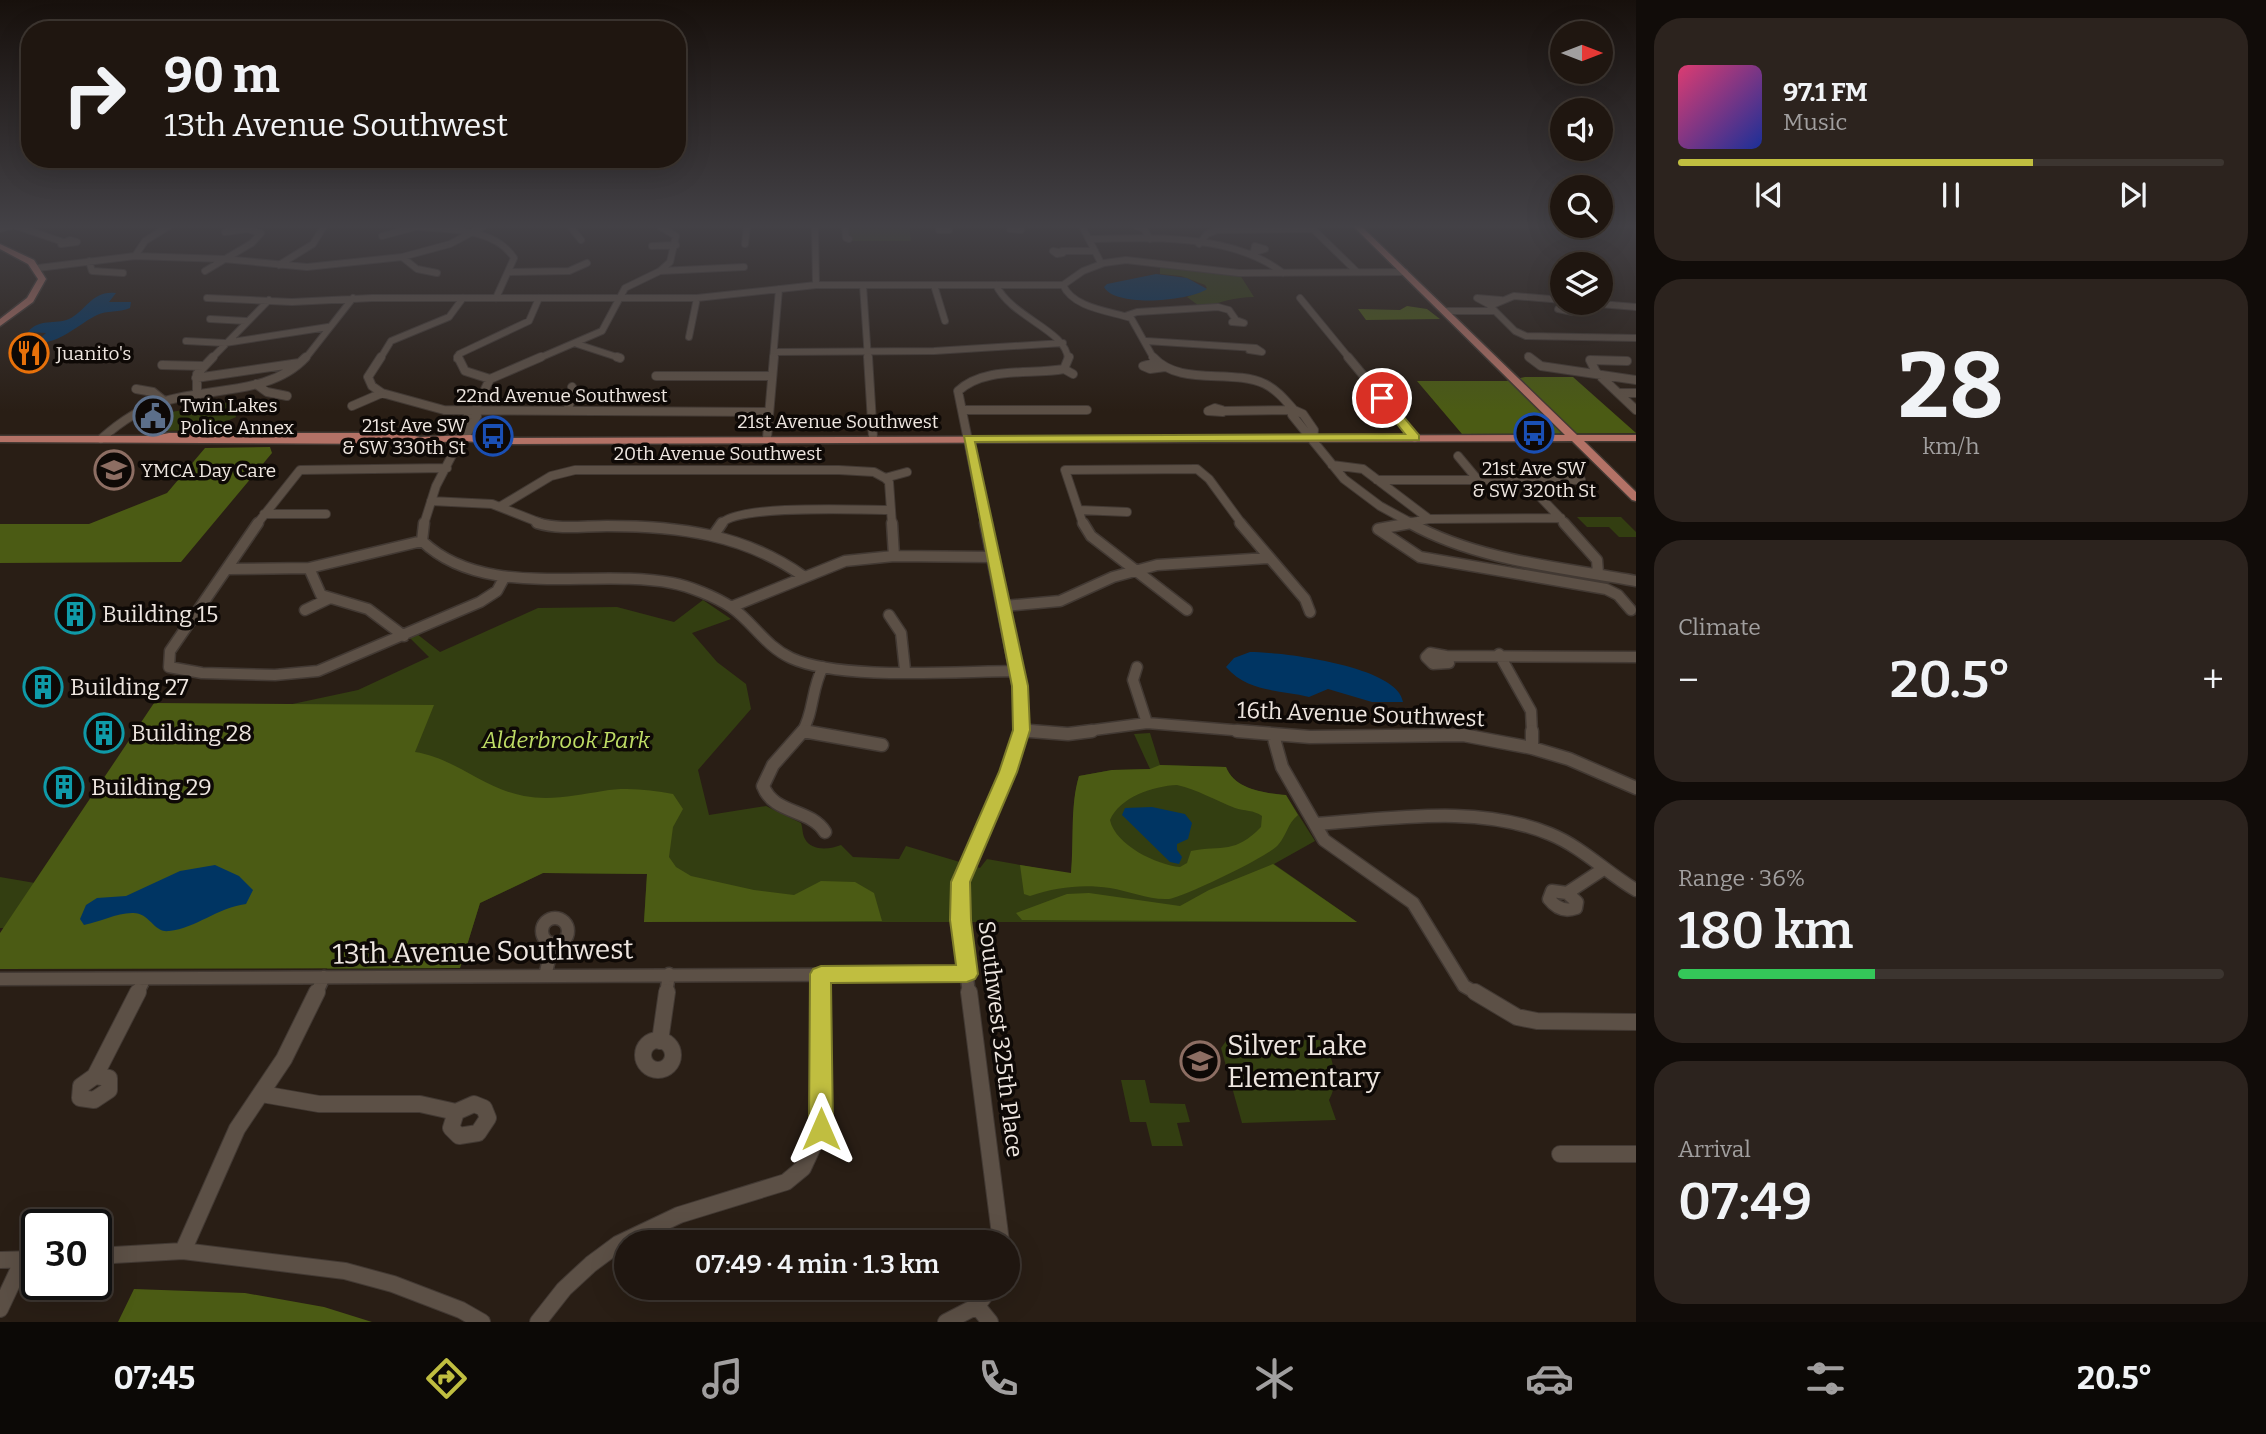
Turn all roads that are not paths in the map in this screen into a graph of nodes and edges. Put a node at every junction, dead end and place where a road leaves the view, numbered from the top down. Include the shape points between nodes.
1 (38, 288) edge
2 (502, 288) edge
3 (627, 288) edge
4 (791, 288) edge
5 (863, 288) edge
6 (935, 288) edge
7 (997, 288) edge
8 (1064, 288) edge
9 (1421, 288) edge
10 (779, 289) junction
11 (207, 298) dead end
12 (353, 298) junction
13 (463, 298) junction
14 (496, 298) junction
15 (539, 298) junction
16 (617, 298) junction
17 (697, 298) junction
18 (1300, 298) dead end
19 (1550, 299) edge
20 (269, 300) junction
21 (1495, 304) junction
22 (1613, 305) edge
23 (1636, 307) edge
24 (1444, 311) junction
25 (1125, 316) junction
26 (2, 319) edge
27 (210, 319) dead end
28 (1236, 320) dead end
29 (246, 321) junction
30 (945, 321) dead end
31 (328, 327) junction
32 (689, 337) dead end
33 (1636, 338) edge
34 (186, 341) dead end
35 (1146, 341) junction
36 (225, 342) junction
37 (1063, 343) junction
38 (577, 344) junction
39 (1249, 350) dead end
40 (866, 351) junction
41 (774, 352) junction
42 (1528, 356) dead end
43 (620, 358) dead end
44 (1627, 361) dead end
45 (299, 363) junction
46 (162, 365) dead end
47 (204, 366) junction
48 (1065, 369) junction
49 (1596, 372) junction
50 (1073, 374) dead end
51 (656, 376) dead end
52 (770, 376) junction
53 (196, 378) junction
54 (490, 379) junction
55 (1636, 380) edge
56 (256, 384) junction
57 (572, 387) dead end
58 (136, 389) dead end
59 (197, 393) junction
60 (382, 393) junction
61 (1620, 393) junction
62 (1636, 393) edge
63 (287, 396) dead end
64 (163, 400) junction
65 (352, 406) dead end
66 (963, 410) junction
67 (1087, 410) dead end
68 (1294, 410) junction
69 (1636, 410) edge
70 (567, 411) junction
71 (1223, 411) dead end
72 (474, 412) junction
73 (768, 412) junction
74 (462, 436) junction
75 (1574, 437) junction
76 (767, 438) junction
77 (873, 438) junction
78 (968, 438) junction
79 (1313, 438) junction
80 (1415, 438) junction
81 (1636, 438) edge
82 (0, 439) edge
83 (101, 439) junction
84 (1458, 456) dead end
85 (1332, 465) junction
86 (447, 468) junction
87 (540, 471) dead end
88 (907, 472) dead end
89 (551, 476) junction
90 (885, 478) junction
91 (1377, 480) junction
92 (1478, 480) junction
93 (1524, 480) junction
94 (1581, 480) dead end
95 (1636, 498) edge
96 (431, 501) junction
97 (501, 506) junction
98 (891, 510) junction
99 (1079, 510) junction
100 (1128, 512) dead end
101 (264, 514) junction
102 (326, 514) dead end
103 (605, 515) dead end
104 (1561, 518) junction
105 (1429, 519) junction
106 (1408, 522) junction
107 (603, 526) junction
108 (715, 533) junction
109 (422, 541) junction
110 (894, 556) junction
111 (994, 557) junction
112 (1268, 558) junction
113 (309, 568) junction
114 (228, 569) junction
115 (1134, 569) junction
116 (1598, 573) junction
117 (803, 576) junction
118 (504, 578) junction
119 (1636, 582) edge
120 (328, 599) junction
121 (1004, 606) junction
122 (731, 607) junction
123 (305, 610) dead end
124 (1188, 610) dead end
125 (1631, 610) dead end
126 (1310, 612) dead end
127 (889, 615) dead end
128 (404, 636) junction
129 (1499, 654) junction
130 (1446, 656) dead end
131 (1636, 657) edge
132 (823, 667) junction
133 (1137, 667) dead end
134 (905, 670) junction
135 (1017, 671) junction
136 (1147, 723) junction
137 (803, 730) junction
138 (1022, 730) junction
139 (1273, 735) junction
140 (882, 745) dead end
141 (1532, 748) junction
142 (1636, 788) edge
143 (1315, 824) junction
144 (825, 832) dead end
145 (1602, 870) junction
146 (1636, 890) edge
147 (1566, 893) dead end
148 (553, 943) dead end
149 (669, 974) junction
150 (821, 974) junction
151 (967, 974) junction
152 (545, 976) junction
153 (324, 977) junction
154 (0, 979) edge
155 (144, 980) junction
156 (1636, 1022) edge
157 (660, 1041) dead end
158 (95, 1076) dead end
159 (262, 1094) junction
160 (456, 1112) dead end
161 (1560, 1154) dead end
162 (1636, 1154) edge
163 (999, 1230) edge
164 (183, 1251) junction
165 (112, 1255) edge
166 (0, 1260) edge
167 (21, 1260) edge
168 (21, 1275) edge
169 (981, 1300) edge
170 (977, 1306) junction
171 (0, 1309) edge
172 (482, 1322) edge
173 (538, 1322) edge
174 (946, 1322) edge
175 (990, 1322) edge

1 - 26 main road
2 - 14 street
3 - 16 street
4 - 10 street
5 - 40 street
6 - 30 street
7 - 37 street via 1006,305 1051,330
8 - 25 street via 1073,298
9 - 24 main road
10 - 17 street
10 - 41 street
11 - 20 street
12 - 13 street
12 - 20 street
12 - 31 street
13 - 14 street
13 - 60 street via 449,317 391,341 368,377
14 - 15 street
15 - 16 street
15 - 54 street via 529,321 459,354 459,367 467,374
16 - 17 street
16 - 38 street via 609,323
17 - 32 street
18 - 80 street
19 - 21 street
20 - 29 street
21 - 24 street
21 - 33 street via 1526,337
22 - 23 street
24 - 75 main road
25 - 28 street via 1224,308
25 - 35 street via 1136,323
27 - 29 street
29 - 36 street
31 - 36 street
31 - 45 street
34 - 36 street
35 - 39 street
35 - 68 street via 1162,365 1271,386
36 - 47 street
37 - 40 street
37 - 48 street via 1069,356
38 - 43 street
38 - 54 street
40 - 41 street
40 - 77 street
41 - 52 street
42 - 49 street via 1541,366
44 - 49 street via 1590,360
45 - 53 street
45 - 56 street via 284,376
46 - 47 street
47 - 53 street
48 - 50 street
48 - 66 street, Southwest 325th Place via 988,377 963,385 958,391
49 - 55 street
49 - 61 street
51 - 52 street
52 - 73 street
53 - 59 street
54 - 72 street
56 - 59 street
56 - 63 street
57 - 70 street
58 - 64 street
59 - 64 street
60 - 65 street
60 - 72 street, 22nd Avenue Southwest via 433,408
61 - 62 street
61 - 69 street
64 - 83 street via 134,411
66 - 67 street
66 - 78 street, Southwest 325th Place
68 - 71 street
68 - 79 street via 1292,415
70 - 72 street, 22nd Avenue Southwest
70 - 73 street, 22nd Avenue Southwest
72 - 74 street via 468,415
73 - 76 street
74 - 76 main road, 21st Avenue Southwest via 503,441
74 - 83 main road, 21st Avenue Southwest
74 - 86 street
75 - 80 main road, 21st Avenue Southwest
75 - 81 main road, 21st Avenue Southwest
75 - 95 main road
76 - 77 main road, 21st Avenue Southwest
77 - 78 main road, 21st Avenue Southwest
78 - 79 main road, 21st Avenue Southwest
78 - 111 street, Southwest 325th Place
79 - 80 main road, 21st Avenue Southwest
79 - 85 street
82 - 83 main road, 21st Avenue Southwest
84 - 92 street
85 - 91 street via 1357,465
85 - 106 street via 1360,492
86 - 96 street
86 - 101 street via 300,470
87 - 89 street
88 - 90 street
89 - 90 street, 20th Avenue Southwest via 587,469 860,470
89 - 97 street, 20th Avenue Southwest
90 - 98 street
91 - 92 street
91 - 105 street
92 - 93 street
93 - 94 street
93 - 104 street
96 - 97 street
96 - 109 street via 422,525
97 - 107 street via 540,524
98 - 108 street via 754,511 725,519
98 - 110 street
99 - 100 street
99 - 112 street via 1065,470 1197,469
99 - 115 street via 1091,536
101 - 102 street
101 - 114 street
103 - 107 street
104 - 105 street
104 - 116 street via 1593,554
105 - 106 street
106 - 116 street via 1462,547
106 - 125 street via 1378,529 1420,557 1606,589
107 - 108 street
108 - 117 street via 770,554
109 - 113 street
109 - 118 street via 435,554 463,568
110 - 111 street
110 - 117 street via 845,561
111 - 121 street, Southwest 325th Place
112 - 115 street
112 - 126 street via 1306,599
113 - 114 street
113 - 120 street via 317,590
114 - 128 street via 170,651 169,667 202,673 304,673 334,666
115 - 121 street via 1060,601
115 - 124 street
116 - 119 street
117 - 122 street
118 - 122 street via 659,580 699,591
118 - 128 street via 489,597
120 - 123 street
120 - 128 street via 368,609
121 - 135 street, Southwest 325th Place
122 - 132 street via 770,647
127 - 134 street via 902,635
129 - 130 street
129 - 131 street
129 - 141 street via 1531,711
132 - 134 street
132 - 137 street
133 - 136 street via 1133,680
134 - 135 street
135 - 138 street, Southwest 325th Place
136 - 138 street, 16th Avenue Southwest via 1078,734
136 - 139 street, 16th Avenue Southwest
137 - 140 street
137 - 144 street via 765,774 764,786 777,805 813,819
138 - 151 street, Southwest 325th Place via 960,882
139 - 141 street, 16th Avenue Southwest via 1444,734
139 - 143 street via 1282,767
141 - 142 street, 16th Avenue Southwest
143 - 145 street via 1452,817 1499,820 1552,835 1574,846
143 - 156 street via 1339,853 1413,903 1456,976 1478,996 1517,1017 1537,1021
145 - 146 street
145 - 147 street
148 - 152 street
149 - 150 street, 13th Avenue Southwest
149 - 152 street, 13th Avenue Southwest
149 - 157 street
150 - 151 street, 13th Avenue Southwest
150 - 173 street via 821,1129 803,1168 786,1182 656,1222 607,1248 580,1270
151 - 163 street, Southwest 325th Place
152 - 153 street, 13th Avenue Southwest
153 - 155 street, 13th Avenue Southwest
153 - 159 street
154 - 155 street, 13th Avenue Southwest
155 - 158 street
159 - 160 street via 319,1104 420,1104
159 - 164 street via 232,1139
161 - 162 street
164 - 165 street
164 - 172 street via 345,1271 404,1287
166 - 167 street
168 - 171 street
169 - 170 street
170 - 174 street
170 - 175 street

